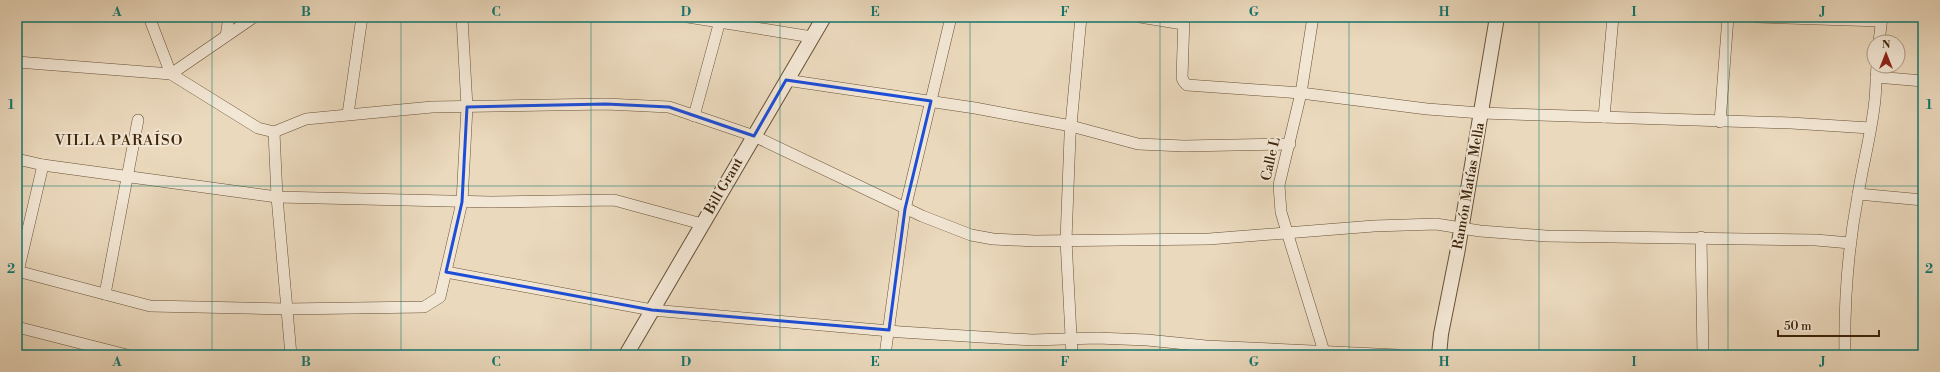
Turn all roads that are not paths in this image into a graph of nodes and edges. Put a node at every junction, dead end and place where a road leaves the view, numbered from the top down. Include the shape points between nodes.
1 (149, 17) edge
2 (229, 17) edge
3 (254, 17) edge
4 (362, 17) edge
5 (462, 17) edge
6 (688, 17) edge
7 (824, 17) edge
8 (951, 17) edge
9 (1081, 17) edge
10 (1140, 17) edge
11 (1313, 17) edge
12 (1497, 17) edge
13 (1613, 17) edge
14 (1728, 17) edge
15 (1758, 17) edge
16 (721, 19) edge
17 (1882, 19) edge
18 (1183, 21) edge
19 (1880, 34) edge
20 (226, 36) junction
21 (812, 37) junction
22 (17, 62) edge
23 (171, 74) junction
24 (1876, 74) edge
25 (1890, 74) edge
26 (786, 80) junction
27 (1923, 81) edge
28 (1301, 93) junction
29 (931, 101) junction
30 (467, 107) junction
31 (1481, 113) junction
32 (348, 114) junction
33 (694, 116) junction
34 (1604, 118) junction
35 (138, 120) dead end
36 (1720, 122) junction
37 (1071, 126) junction
38 (1870, 128) junction
39 (274, 132) junction
40 (754, 136) junction
41 (1290, 144) junction
42 (17, 158) edge
43 (44, 165) junction
44 (127, 176) junction
45 (1858, 194) junction
46 (277, 197) junction
47 (1923, 200) edge
48 (462, 202) junction
49 (906, 209) junction
50 (702, 224) junction
51 (1462, 228) junction
52 (1287, 232) junction
53 (1701, 237) junction
54 (1066, 240) junction
55 (1850, 243) junction
56 (446, 272) junction
57 (17, 273) edge
58 (105, 294) junction
59 (286, 309) junction
60 (652, 310) junction
61 (17, 327) edge
62 (889, 330) junction
63 (1071, 339) junction
64 (1325, 353) edge
65 (122, 354) edge
66 (291, 355) edge
67 (626, 355) edge
68 (885, 355) edge
69 (1072, 355) edge
70 (1398, 355) edge
71 (1439, 355) edge
72 (1702, 355) edge
73 (1845, 355) edge

1 - 23 street
2 - 20 street
3 - 20 street
4 - 32 street
5 - 30 street
6 - 16 street
7 - 21 street, Bill Grant
8 - 29 street
9 - 37 street
10 - 18 street
11 - 28 street, Calle L
12 - 31 street, Ramón Matías Mella
13 - 34 street
14 - 36 street
15 - 17 street
16 - 21 street
16 - 33 street
17 - 19 street
18 - 28 street via 1182,78 1187,85
20 - 23 street
21 - 26 street, Bill Grant
22 - 23 street
23 - 39 street via 258,128
24 - 38 street
25 - 27 street
26 - 29 street
26 - 40 street, Bill Grant
28 - 31 street
28 - 41 street, Calle L
29 - 37 street
29 - 49 street
30 - 32 street via 432,107
30 - 33 street via 606,104 669,107
30 - 48 street
31 - 34 street
31 - 51 street, Ramón Matías Mella
32 - 39 street via 306,119
33 - 40 street
34 - 36 street
35 - 44 street
36 - 38 street
37 - 41 street via 1138,144
37 - 54 street
38 - 45 street
39 - 46 street
40 - 49 street
40 - 50 street, Bill Grant
41 - 52 street, Calle L via 1279,185 1281,212
42 - 43 street
43 - 44 street
43 - 57 street
44 - 46 street
44 - 58 street
45 - 47 street
45 - 55 street
46 - 48 street
46 - 59 street
48 - 50 street via 614,200
48 - 56 street
49 - 54 street via 972,235 1014,240
49 - 62 street
50 - 60 street, Bill Grant
51 - 52 street via 1436,224
51 - 53 street via 1546,236
51 - 71 street, Ramón Matías Mella
52 - 54 street via 1209,239
52 - 64 street, Calle L
53 - 55 street
53 - 72 street
54 - 63 street
55 - 73 street via 1846,278
56 - 59 street via 440,297 424,306
56 - 60 street
57 - 58 street
58 - 59 street via 150,306
59 - 66 street
60 - 62 street
60 - 67 street, Bill Grant
61 - 65 street
62 - 63 street via 1032,340
62 - 68 street
63 - 64 street via 1147,340
63 - 69 street
64 - 70 street

